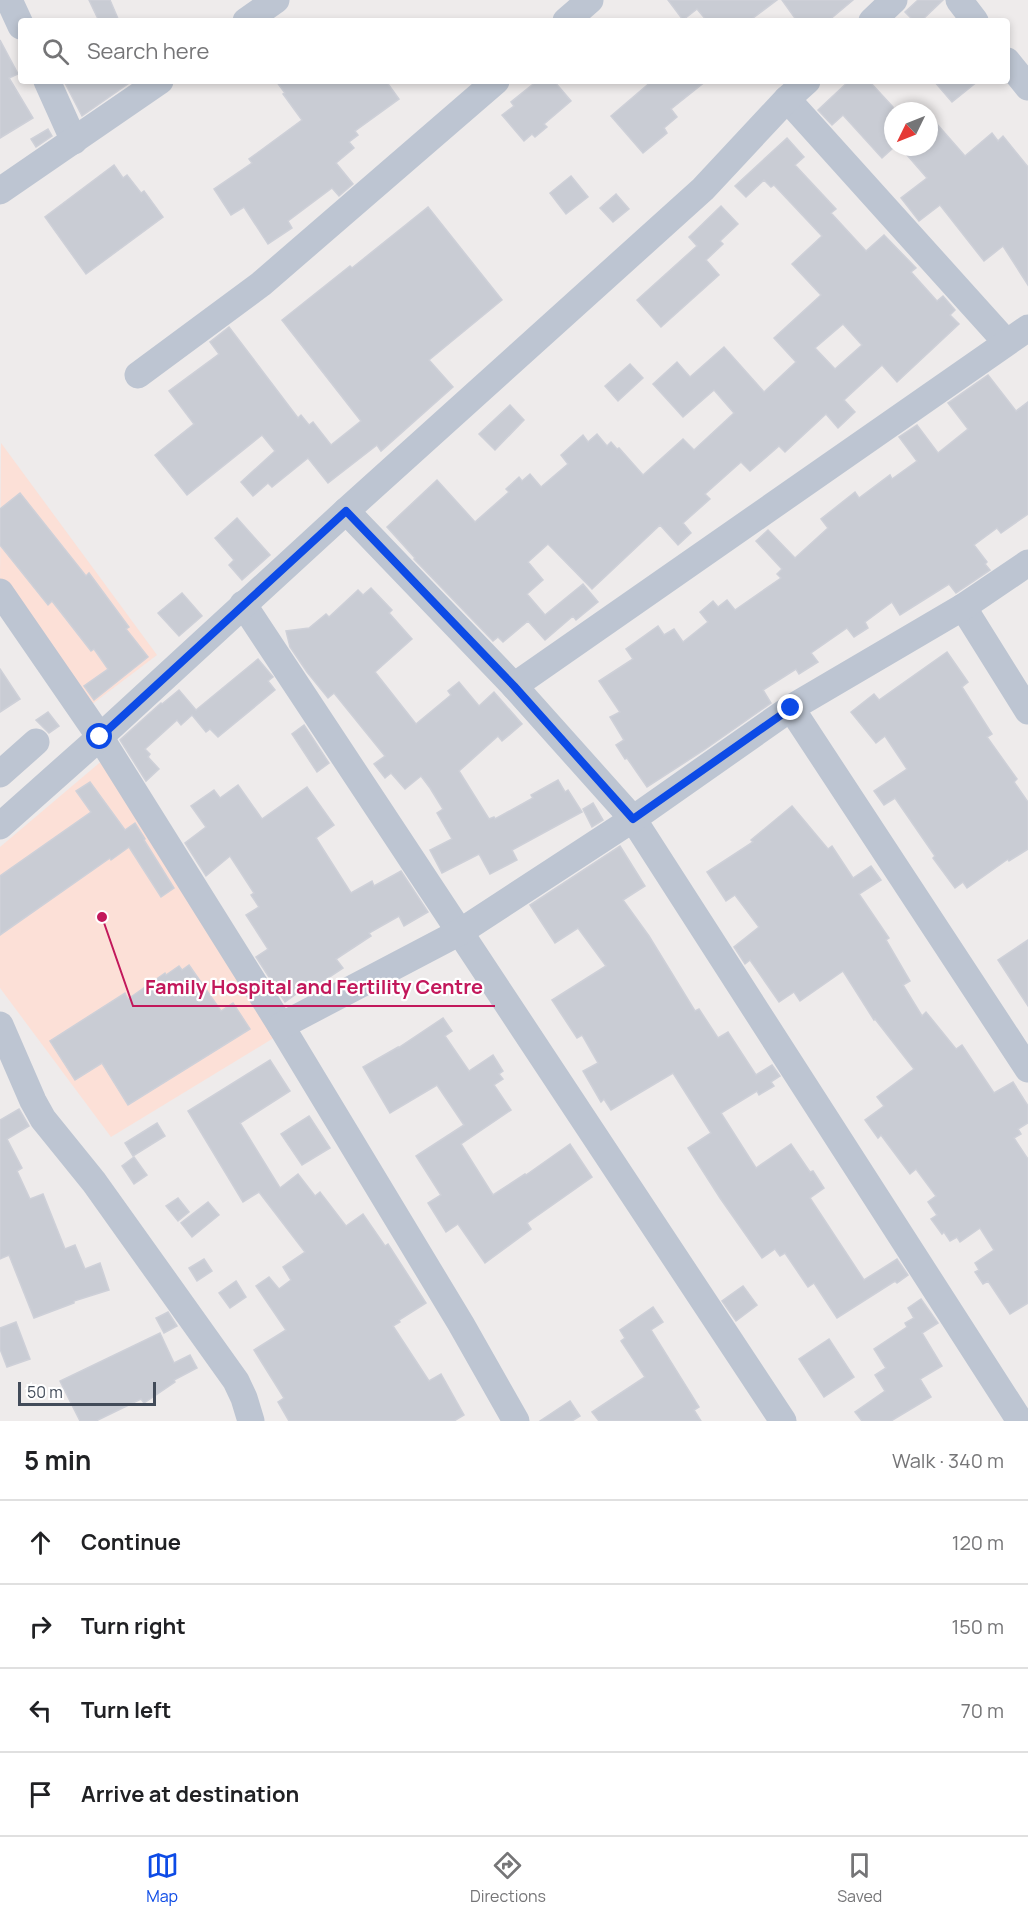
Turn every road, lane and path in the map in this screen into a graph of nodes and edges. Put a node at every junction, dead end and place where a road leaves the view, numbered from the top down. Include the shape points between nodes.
1 (9, 0) edge
2 (276, 0) edge
3 (590, 0) edge
4 (894, 0) edge
5 (959, 0) edge
6 (250, 18) edge
7 (569, 18) edge
8 (875, 18) edge
9 (973, 18) edge
10 (18, 20) edge
11 (1010, 65) edge
12 (47, 84) edge
13 (156, 84) edge
14 (493, 84) edge
15 (804, 84) edge
16 (1028, 87) edge
17 (787, 99) junction
18 (74, 141) junction
19 (0, 191) edge
20 (1028, 328) edge
21 (1006, 342) junction
22 (138, 375) dead end
23 (346, 511) junction
24 (1028, 563) edge
25 (0, 592) edge
26 (243, 604) junction
27 (963, 607) junction
28 (514, 686) junction
29 (791, 708) junction
30 (1028, 711) edge
31 (100, 737) junction
32 (36, 742) dead end
33 (0, 774) edge
34 (633, 819) junction
35 (0, 826) edge
36 (460, 932) junction
37 (0, 1025) edge
38 (281, 1026) junction
39 (1028, 1069) edge
40 (251, 1421) edge
41 (516, 1421) edge
42 (783, 1421) edge
43 (1020, 1421) edge

1 - 10 street
2 - 6 street
3 - 7 street
4 - 8 street
5 - 9 street
11 - 16 street
12 - 18 street
13 - 18 street
14 - 22 street via 261,284
15 - 17 street
17 - 21 street
17 - 23 street via 703,189
18 - 19 street
20 - 21 street
21 - 28 street
23 - 26 street
23 - 28 street
24 - 27 street
25 - 31 street
26 - 31 street
26 - 36 street
27 - 29 street
27 - 30 street
28 - 34 street
29 - 34 street
29 - 39 street
31 - 35 street
31 - 38 street
32 - 33 street
34 - 36 street
34 - 43 street
36 - 38 street
36 - 42 street
37 - 40 street via 43,1119 94,1182 236,1381
38 - 41 street

